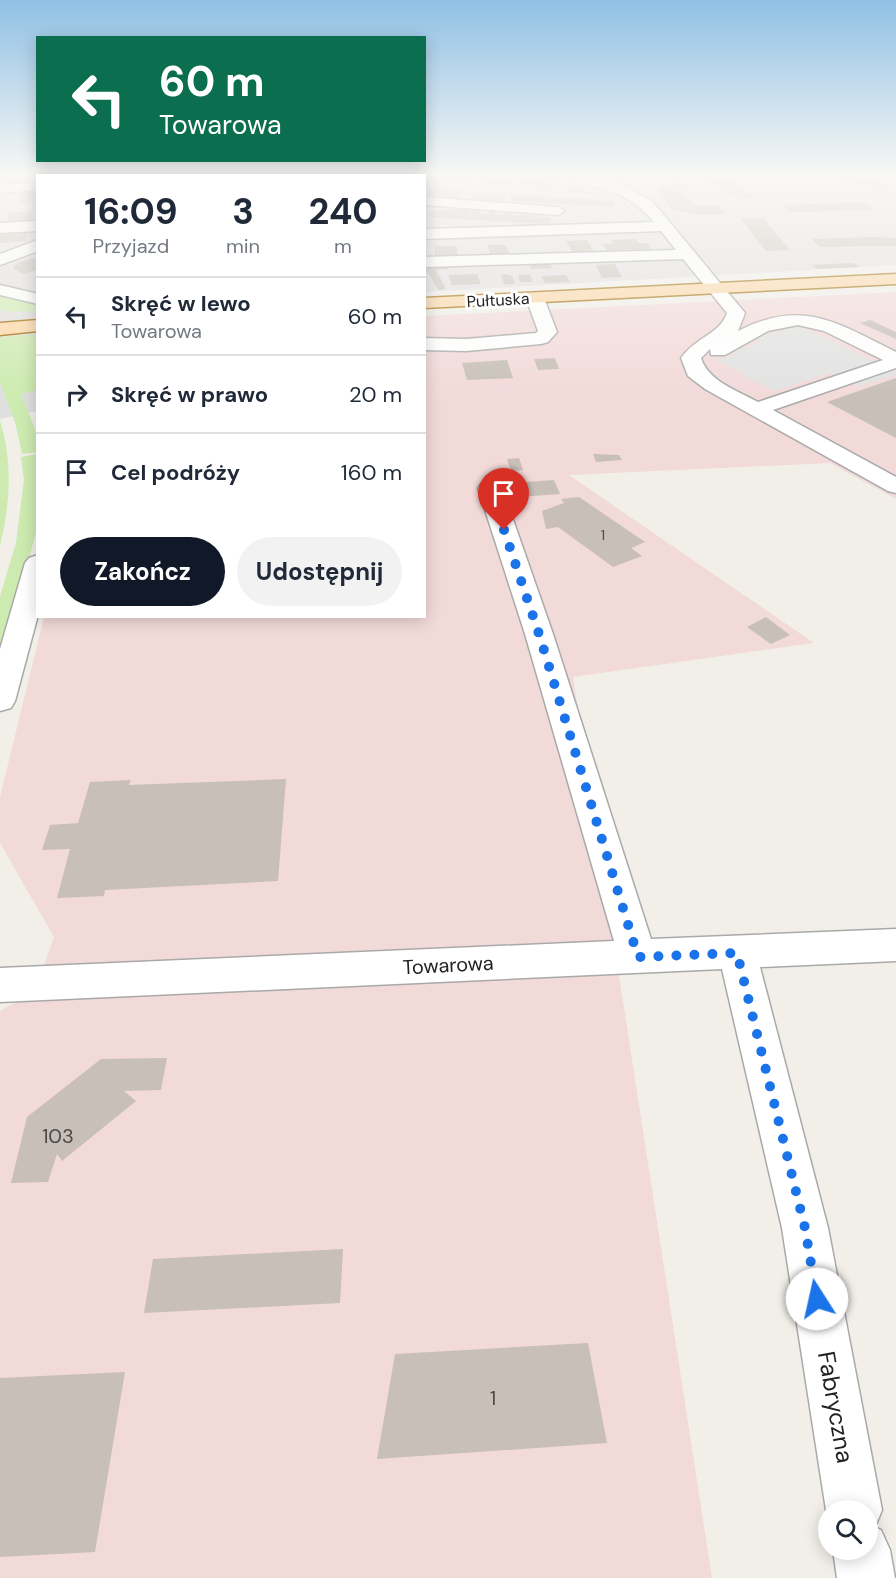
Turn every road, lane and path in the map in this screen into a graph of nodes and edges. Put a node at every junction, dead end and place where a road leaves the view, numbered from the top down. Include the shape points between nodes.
1 (24, 251) edge
2 (684, 251) edge
3 (687, 254) junction
4 (0, 260) edge
5 (426, 262) edge
6 (896, 279) edge
7 (718, 288) junction
8 (0, 290) edge
9 (29, 291) edge
10 (535, 298) junction
11 (426, 303) edge
12 (0, 322) edge
13 (36, 323) edge
14 (36, 323) edge
15 (0, 329) edge
16 (426, 344) edge
17 (896, 361) edge
18 (721, 368) dead end
19 (758, 399) junction
20 (896, 486) edge
21 (490, 488) dead end
22 (36, 570) edge
23 (0, 700) edge
24 (896, 945) edge
25 (737, 953) junction
26 (638, 957) junction
27 (0, 985) edge
28 (852, 1500) edge
29 (863, 1560) edge
30 (866, 1578) edge

1 - 4 street
2 - 3 street
3 - 5 street
3 - 7 street
6 - 7 main road, Pułtuska
7 - 10 main road, Pułtuska
7 - 19 street via 736,313 736,319 731,328 700,347 691,358 695,372 712,385
8 - 9 street
10 - 11 main road, Pułtuska
10 - 16 street via 548,332 541,338
12 - 13 main road
14 - 15 main road
17 - 18 street via 821,324 792,320 748,333 726,345 711,356 711,363
17 - 19 street via 781,400
19 - 20 street
21 - 26 street
22 - 23 street
24 - 25 street, Towarowa
25 - 26 street, Towarowa
25 - 28 street, Fabryczna via 805,1228
26 - 27 street, Towarowa
29 - 30 street

